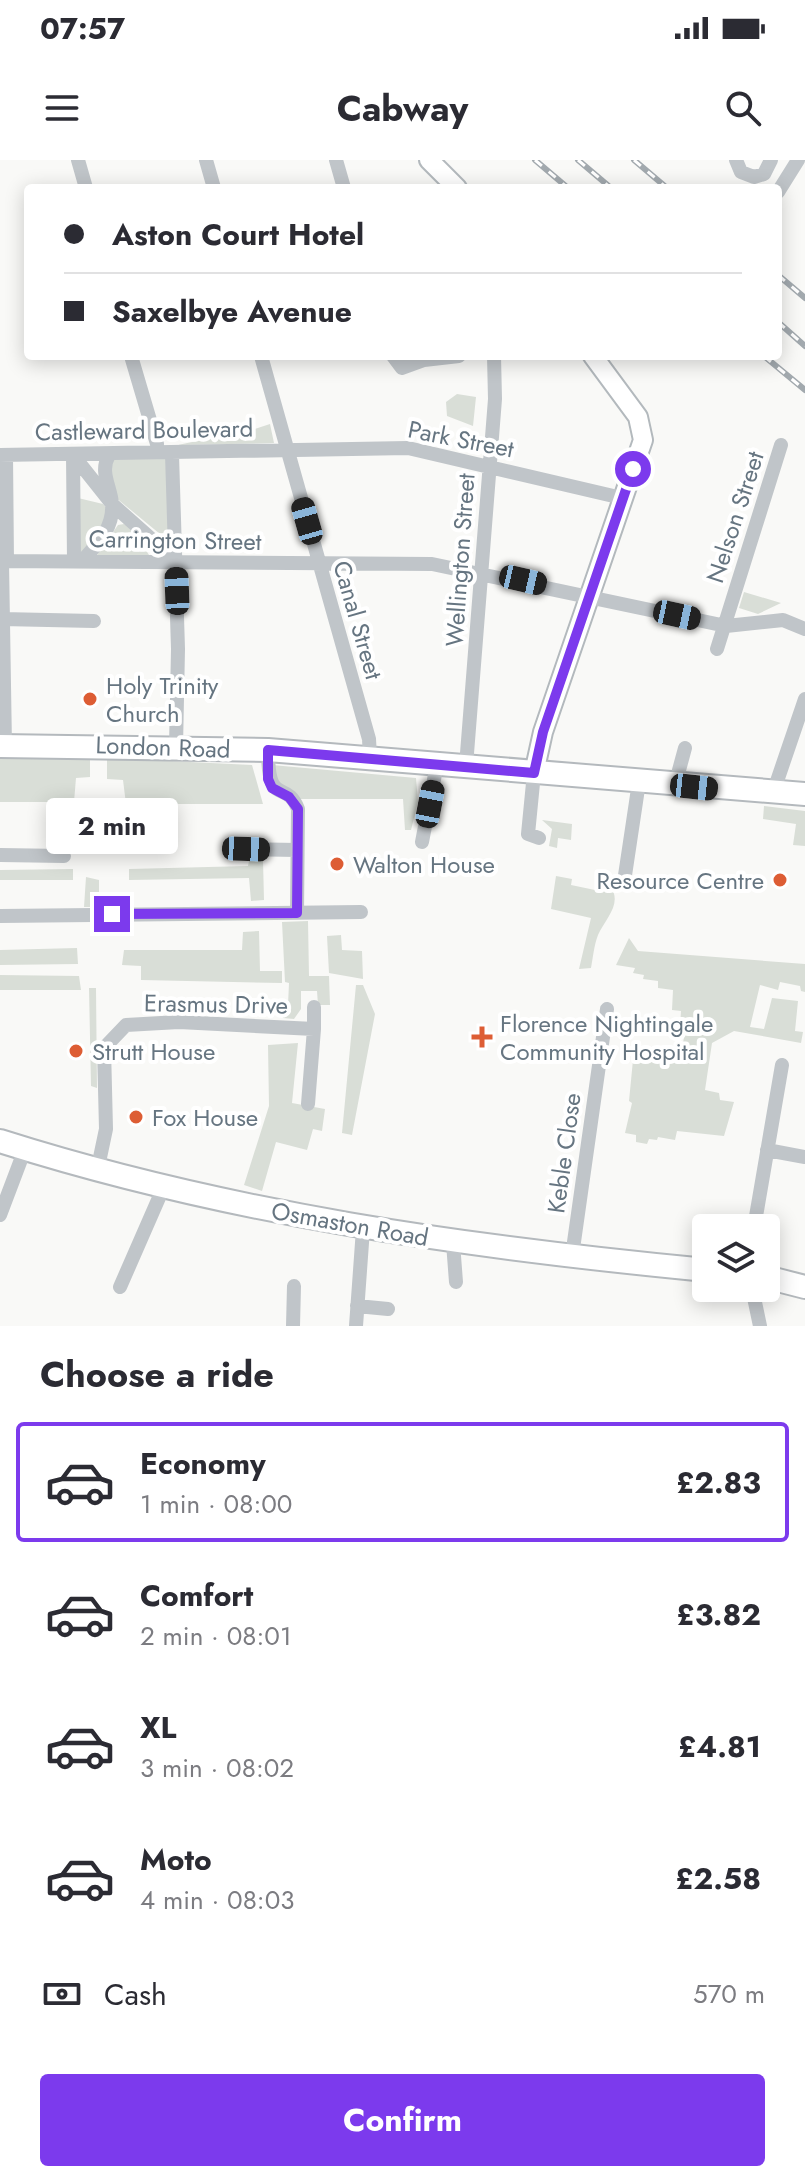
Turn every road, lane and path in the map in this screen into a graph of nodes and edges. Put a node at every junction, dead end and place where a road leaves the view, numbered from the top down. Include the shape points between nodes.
1 (78, 160) edge
2 (206, 160) edge
3 (336, 160) edge
4 (429, 160) edge
5 (736, 160) edge
6 (798, 160) edge
7 (771, 162) edge
8 (85, 184) edge
9 (213, 184) edge
10 (343, 184) edge
11 (453, 184) edge
12 (782, 194) edge
13 (132, 360) edge
14 (262, 360) edge
15 (424, 360) edge
16 (494, 360) edge
17 (596, 360) edge
18 (397, 362) edge
19 (157, 444) dead end
20 (781, 445) dead end
21 (288, 448) junction
22 (172, 454) junction
23 (3, 455) edge
24 (73, 455) junction
25 (109, 455) junction
26 (489, 466) junction
27 (622, 498) junction
28 (112, 504) junction
29 (124, 524) dead end
30 (78, 560) junction
31 (3, 561) edge
32 (176, 561) junction
33 (319, 563) junction
34 (481, 573) junction
35 (589, 596) junction
36 (2, 619) junction
37 (94, 621) dead end
38 (726, 626) junction
39 (805, 629) edge
40 (1, 639) edge
41 (717, 649) dead end
42 (805, 699) edge
43 (2, 746) edge
44 (176, 747) junction
45 (685, 748) dead end
46 (268, 750) junction
47 (370, 757) junction
48 (437, 764) junction
49 (466, 766) junction
50 (534, 773) junction
51 (639, 782) junction
52 (675, 785) junction
53 (773, 793) junction
54 (805, 794) edge
55 (539, 838) dead end
56 (422, 842) dead end
57 (246, 849) dead end
58 (297, 850) junction
59 (0, 855) edge
60 (64, 856) dead end
61 (624, 882) dead end
62 (361, 912) dead end
63 (297, 913) junction
64 (0, 916) edge
65 (314, 1007) dead end
66 (607, 1009) dead end
67 (314, 1029) junction
68 (782, 1065) dead end
69 (308, 1104) dead end
70 (0, 1141) edge
71 (25, 1149) junction
72 (767, 1150) junction
73 (805, 1157) edge
74 (98, 1167) junction
75 (165, 1184) junction
76 (756, 1214) edge
77 (0, 1215) edge
78 (363, 1229) junction
79 (453, 1243) junction
80 (572, 1256) junction
81 (692, 1269) edge
82 (805, 1274) edge
83 (780, 1278) edge
84 (456, 1282) dead end
85 (780, 1283) edge
86 (294, 1286) dead end
87 (120, 1287) dead end
88 (805, 1287) edge
89 (762, 1302) edge
90 (357, 1306) junction
91 (388, 1309) dead end
92 (293, 1326) edge
93 (356, 1326) edge
94 (760, 1326) edge

1 - 8 street
2 - 9 street
3 - 10 street
4 - 11 main road
5 - 7 street via 749,177 764,174
6 - 12 street
13 - 19 street
14 - 21 street, Canal Street
15 - 18 street
16 - 26 street, Wellington Street
17 - 27 main road via 643,427
20 - 38 street, Nelson Street
21 - 22 street, Castleward Boulevard
21 - 26 street, Park Street via 408,448
21 - 33 street, Canal Street
22 - 25 street, Castleward Boulevard
22 - 32 street
23 - 24 street, Castleward Boulevard
23 - 31 street
24 - 25 street, Castleward Boulevard
24 - 28 street
24 - 30 street
25 - 28 street via 104,465
26 - 27 street, Park Street
26 - 34 street, Wellington Street
27 - 35 main road
28 - 29 street
28 - 30 street via 103,538
28 - 32 street
30 - 31 street, Carrington Street
30 - 32 street, Carrington Street
31 - 36 street
32 - 33 street, Carrington Street
32 - 44 street
33 - 34 street, Carrington Street via 419,563
33 - 47 street, Canal Street
34 - 35 street, Carrington Street
34 - 49 street, Wellington Street
35 - 38 street, Carrington Street
35 - 50 main road
36 - 37 street
36 - 40 street
38 - 39 street, Carrington Street via 783,620
38 - 41 street, Nelson Street
40 - 43 street
42 - 53 street
43 - 44 main road, London Road
44 - 46 main road, London Road
45 - 52 street
46 - 47 main road, London Road
46 - 58 street via 272,788 298,809
47 - 48 main road, London Road
48 - 49 main road, London Road
48 - 56 street
49 - 50 main road, London Road
50 - 51 main road, London Road
50 - 55 street via 528,834
51 - 52 main road, London Road
51 - 61 street
52 - 53 main road, London Road
53 - 54 main road, London Road
57 - 58 street
58 - 63 street
59 - 60 street
62 - 63 street
63 - 64 street
65 - 67 street, Erasmus Drive
66 - 80 street, Keble Close
67 - 69 street, Erasmus Drive
67 - 74 street, Erasmus Drive via 179,1022 126,1025 104,1048 106,1129
68 - 72 street
70 - 71 main road, Osmaston Road
71 - 74 main road, Osmaston Road
71 - 77 street
72 - 73 street
72 - 76 street
74 - 75 main road, Osmaston Road
75 - 78 main road, Osmaston Road
75 - 87 street
78 - 79 main road, Osmaston Road
78 - 90 street
79 - 80 main road, Osmaston Road
79 - 84 street
80 - 81 main road, Osmaston Road
82 - 83 main road
85 - 88 main road
86 - 92 street
89 - 94 street
90 - 91 street
90 - 93 street

